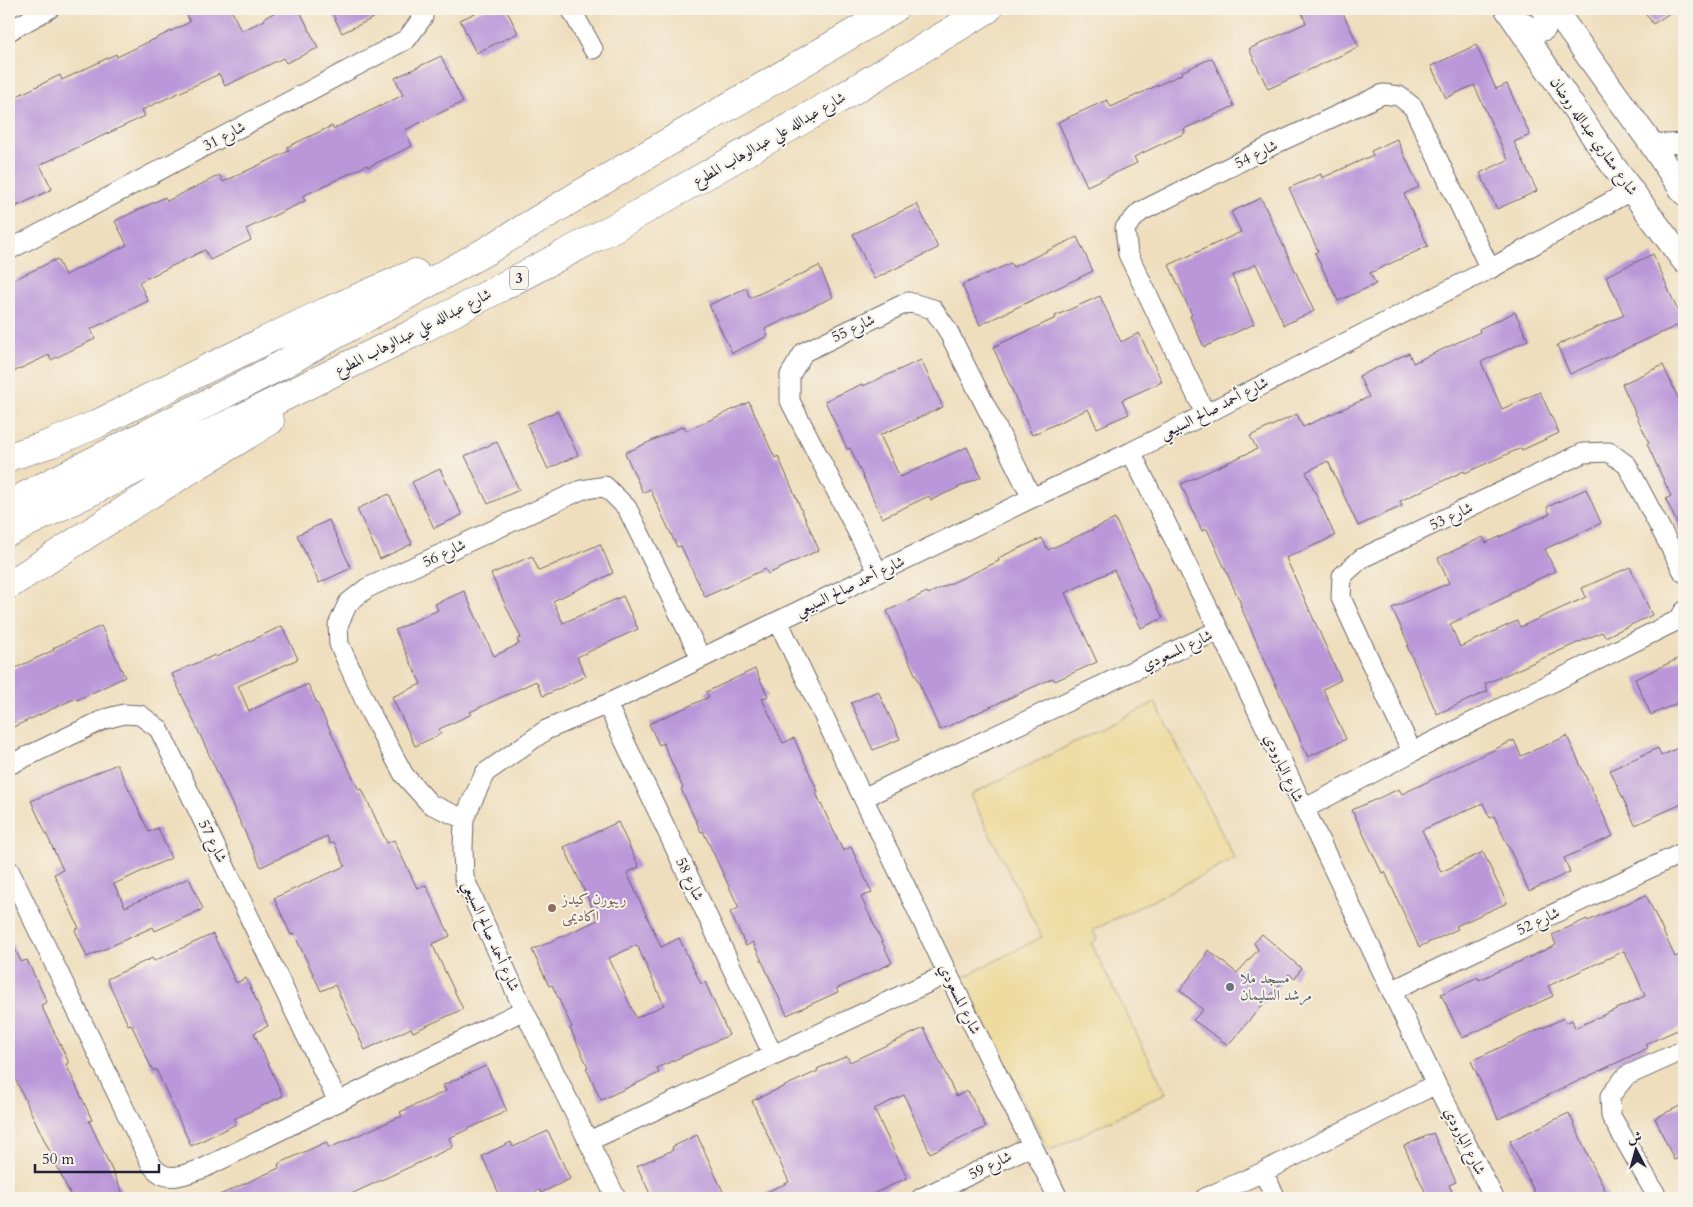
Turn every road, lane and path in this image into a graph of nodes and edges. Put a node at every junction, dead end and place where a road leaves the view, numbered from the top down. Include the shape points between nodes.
1 (49, 9) edge
2 (423, 9) edge
3 (571, 9) edge
4 (894, 9) edge
5 (988, 9) edge
6 (1546, 9) edge
7 (1554, 9) edge
8 (1510, 14) edge
9 (9, 31) edge
10 (593, 49) dead end
11 (1586, 54) junction
12 (1552, 75) junction
13 (1650, 142) junction
14 (1684, 143) edge
15 (1632, 190) junction
16 (1684, 194) edge
17 (9, 250) edge
18 (488, 250) junction
19 (1684, 261) edge
20 (1490, 269) junction
21 (424, 328) junction
22 (1205, 412) junction
23 (1131, 452) junction
24 (9, 457) edge
25 (1032, 498) junction
26 (23, 507) edge
27 (9, 532) edge
28 (878, 572) junction
29 (1684, 573) edge
30 (9, 585) edge
31 (1684, 611) edge
32 (778, 620) junction
33 (1219, 630) junction
34 (701, 658) junction
35 (606, 704) junction
36 (1412, 752) junction
37 (9, 765) edge
38 (863, 798) junction
39 (1304, 808) junction
40 (464, 819) junction
41 (1684, 852) edge
42 (9, 870) edge
43 (948, 974) junction
44 (1393, 990) junction
45 (524, 1010) junction
46 (1684, 1050) edge
47 (773, 1055) junction
48 (1436, 1084) junction
49 (338, 1102) junction
50 (589, 1141) junction
51 (1031, 1146) junction
52 (1263, 1172) junction
53 (616, 1198) edge
54 (921, 1198) edge
55 (1058, 1198) edge
56 (1205, 1198) edge
57 (1276, 1198) edge
58 (1494, 1198) edge
59 (1658, 1198) edge

1 - 9 street
2 - 17 street, شارع 31 via 423,17 407,39
3 - 10 street
4 - 18 main road, شارع عبدالله علي عبدالوهاب المطوع / 3
5 - 21 main road, شارع عبدالله علي عبدالوهاب المطوع / 3 via 834,102 617,226
6 - 8 street via 1544,28 1539,30 1527,28
7 - 11 street
8 - 12 street, شارع مشاري عبدالله روضان
11 - 12 street via 1571,46 1555,50 1551,60
11 - 13 street
12 - 15 street, شارع مشاري عبدالله روضان
13 - 14 street
13 - 16 street
15 - 19 street, شارع مشاري عبدالله روضان
15 - 20 street, شارع أحمد صالح السبيعي
18 - 24 main road via 399,279 214,365 97,424
18 - 26 main road, شارع عبدالله علي عبدالوهاب المطوع / 3
20 - 22 street, شارع أحمد صالح السبيعي
20 - 22 street, شارع 54 via 1413,107 1399,96 1383,94 1275,144 1140,212 1124,228 1128,254
21 - 26 main road, شارع عبدالله علي عبدالوهاب المطوع / 3
21 - 30 main road via 128,508
22 - 23 street, شارع أحمد صالح السبيعي
23 - 25 street, شارع أحمد صالح السبيعي
23 - 33 street, شارع البارودي
25 - 28 street, شارع أحمد صالح السبيعي
25 - 28 street, شارع 55 via 947,329 933,309 908,302 804,352 790,375 790,401
26 - 27 main road, شارع عبدالله علي عبدالوهاب المطوع / 3
28 - 32 street, شارع أحمد صالح السبيعي
29 - 36 street, شارع 53 via 1627,465 1609,452 1583,453 1362,558 1342,576 1340,598
31 - 36 street via 1678,620
32 - 34 street, شارع أحمد صالح السبيعي
32 - 38 street, شارع المسعودي
33 - 38 street, شارع المسعودي
33 - 39 street, شارع البارودي
34 - 35 street, شارع أحمد صالح السبيعي
34 - 40 street, شارع 56 via 627,508 605,486 581,490 367,588 348,603 338,625 339,644 404,775 430,804
35 - 40 street, شارع أحمد صالح السبيعي via 546,730 485,772
35 - 47 street, شارع 58
36 - 39 street
37 - 49 street, شارع 57 via 105,719 124,714 140,715 159,730
38 - 43 street, شارع المسعودي
39 - 44 street, شارع البارودي
40 - 45 street, شارع أحمد صالح السبيعي via 464,878
41 - 44 street, شارع 52
42 - 49 street via 156,1173 167,1177 204,1168
43 - 47 street
43 - 51 street, شارع المسعودي
44 - 48 street, شارع البارودي
45 - 49 street
45 - 50 street, شارع أحمد صالح السبيعي
46 - 59 street via 1626,1076 1610,1096 1611,1116
47 - 50 street
48 - 52 street
48 - 58 street, شارع البارودي
50 - 53 street, شارع أحمد صالح السبيعي
51 - 54 street, شارع 59
51 - 55 street, شارع المسعودي
52 - 56 street
52 - 57 street

